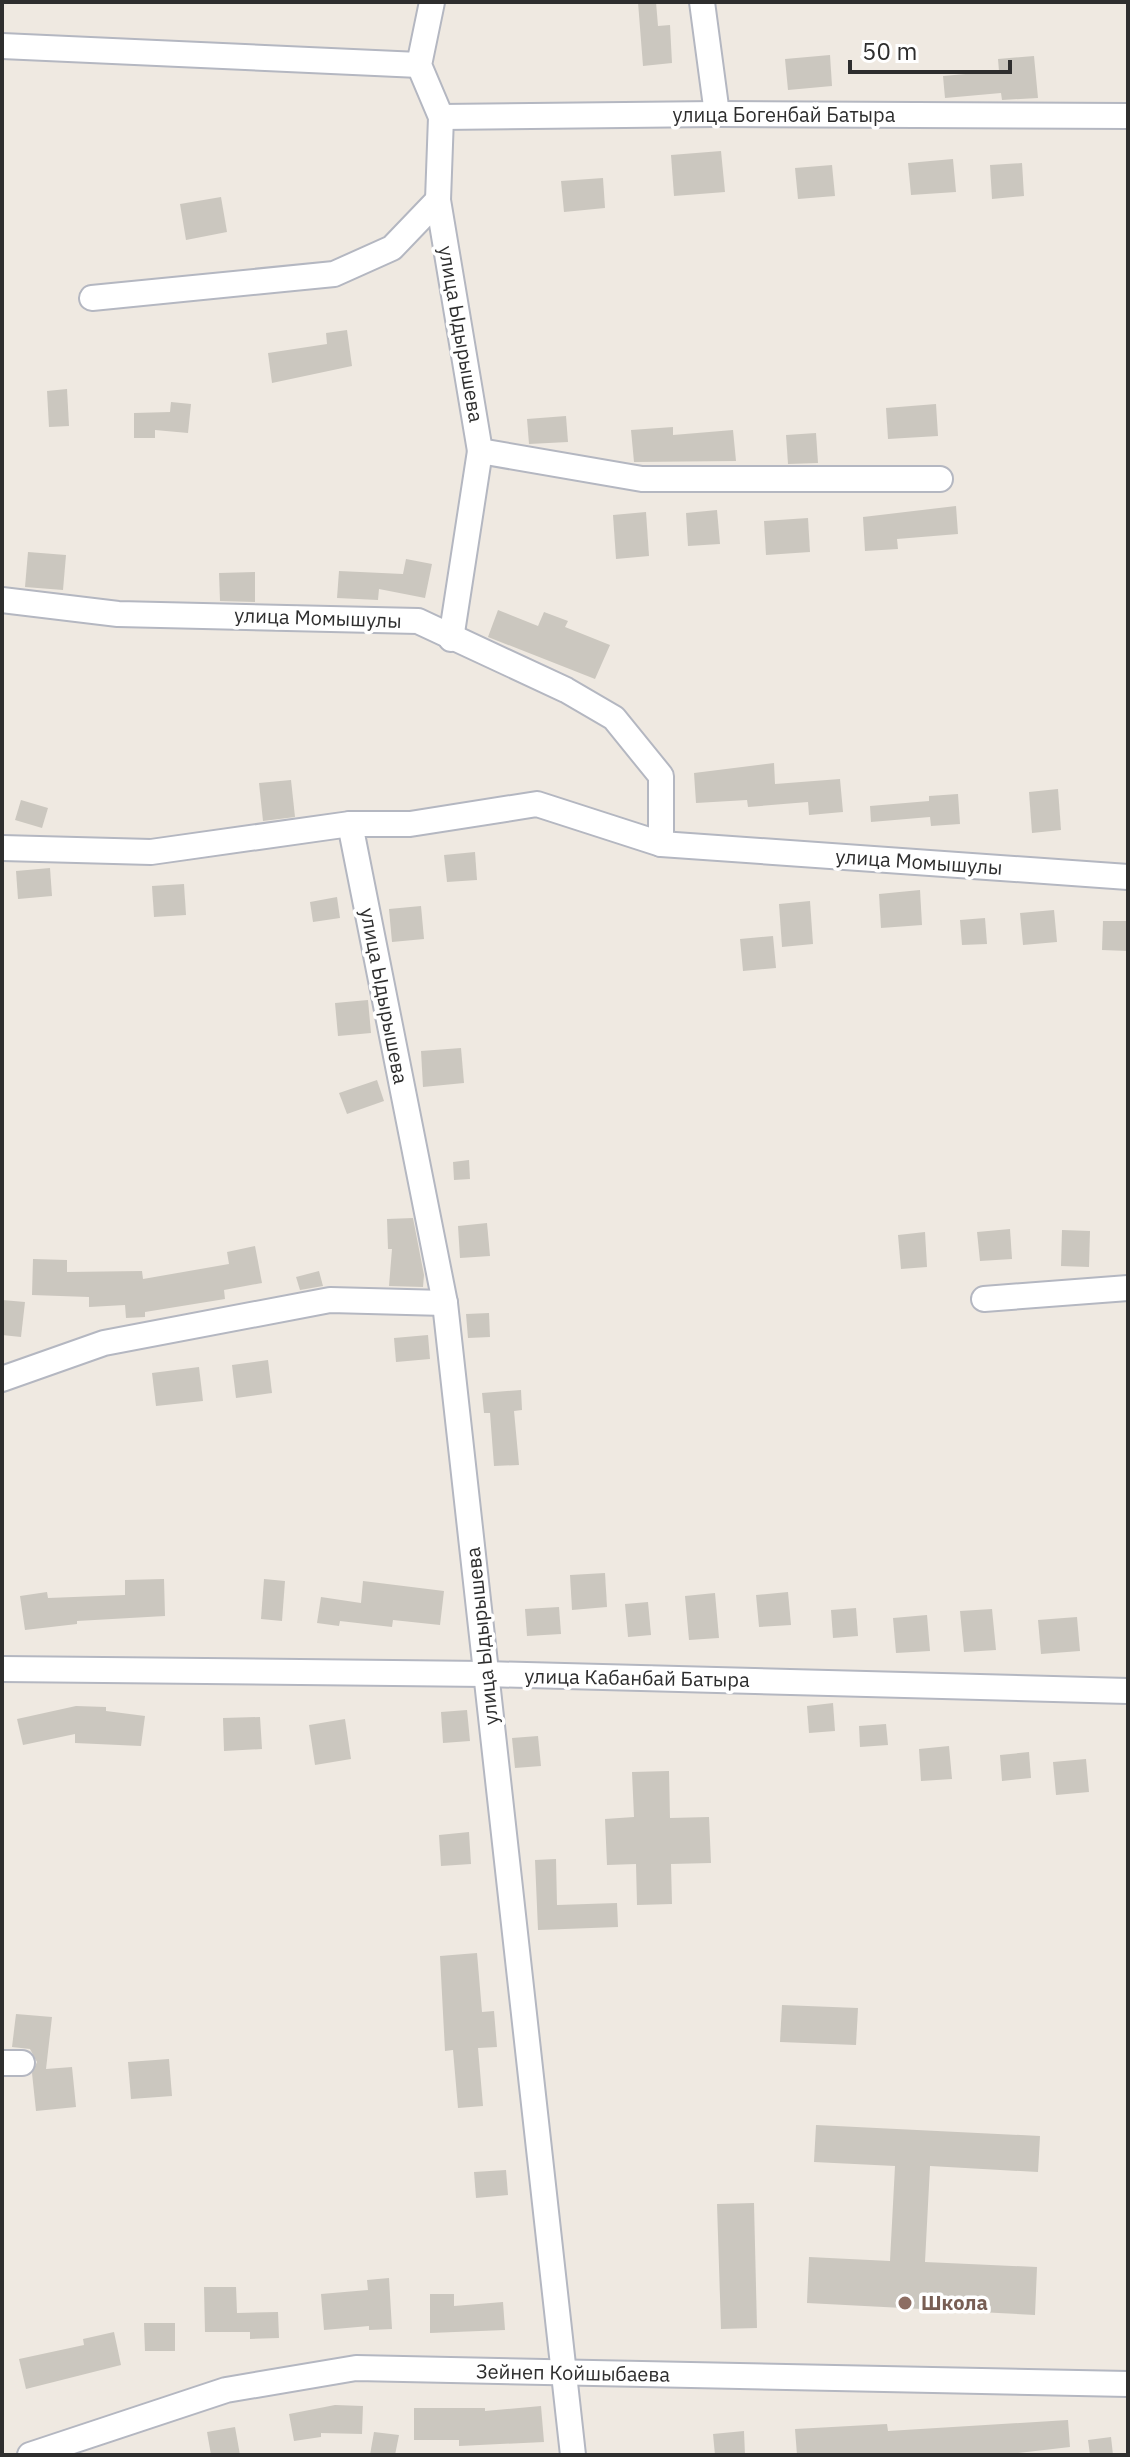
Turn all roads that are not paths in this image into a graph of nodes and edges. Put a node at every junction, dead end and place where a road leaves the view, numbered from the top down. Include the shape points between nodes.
1 (432, 2) edge
2 (702, 2) edge
3 (2, 46) edge
4 (419, 65) junction
5 (717, 114) junction
6 (1128, 116) edge
7 (441, 117) junction
8 (438, 200) junction
9 (92, 298) dead end
10 (480, 451) junction
11 (940, 479) dead end
12 (2, 600) edge
13 (451, 639) junction
14 (350, 824) junction
15 (661, 844) junction
16 (2, 848) edge
17 (1128, 877) edge
18 (1128, 1288) edge
19 (984, 1299) dead end
20 (445, 1303) junction
21 (2, 1379) edge
22 (2, 1669) edge
23 (486, 1674) junction
24 (1128, 1691) edge
25 (563, 2373) junction
26 (1128, 2384) edge
27 (30, 2455) edge
28 (573, 2455) edge

1 - 4 street
2 - 5 street
3 - 4 street
4 - 7 street, улица Ыдырышева
5 - 6 street, улица Богенбай Батыра
5 - 7 street, улица Богенбай Батыра
7 - 8 street, улица Ыдырышева
8 - 9 street via 392,248 334,274
8 - 10 street, улица Ыдырышева
10 - 11 street, улица Ыдырышева via 642,479
10 - 13 street
12 - 13 street, улица Момышулы via 118,614 418,621
13 - 15 street, улица Момышулы via 566,690 614,718 661,776
14 - 15 street, улица Момышулы via 410,824 537,804
14 - 16 street, улица Момышулы via 151,852
14 - 20 street, улица Ыдырышева
15 - 17 street, улица Момышулы
18 - 19 street
20 - 21 street via 330,1300 104,1343
20 - 23 street, улица Ыдырышева
22 - 23 street, улица Кабанбай Батыра
23 - 24 street, улица Кабанбай Батыра
23 - 25 street, улица Ыдырышева
25 - 26 street, Зейнеп Койшыбаева
25 - 27 street, Зейнеп Койшыбаева via 356,2368 226,2390
25 - 28 street, улица Ыдырышева

